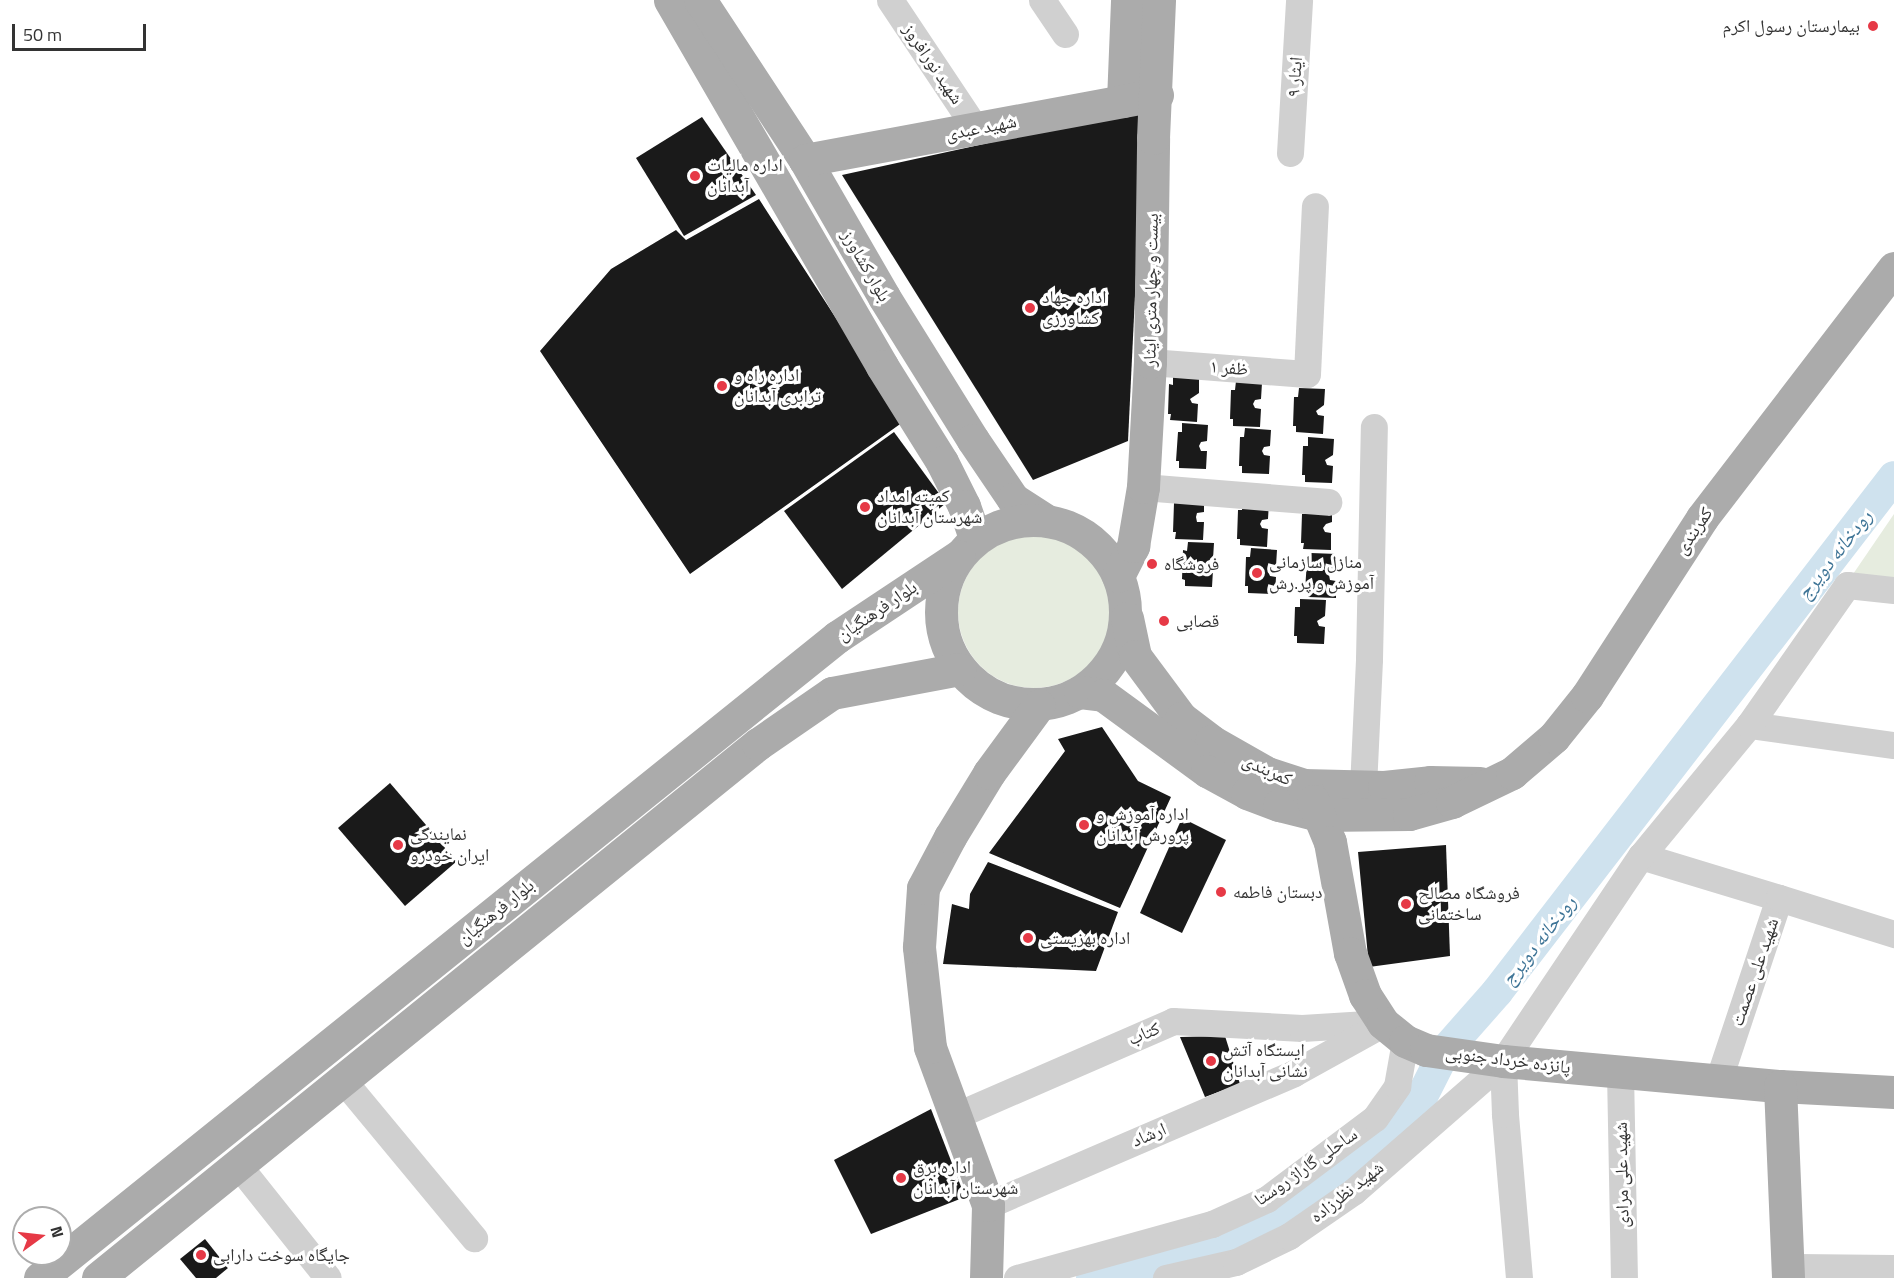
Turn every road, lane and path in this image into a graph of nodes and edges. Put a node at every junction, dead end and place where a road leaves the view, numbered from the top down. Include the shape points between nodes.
1 (670, 0) edge
2 (700, 0) edge
3 (890, 0) edge
4 (1042, 0) edge
5 (1127, 0) edge
6 (1159, 0) edge
7 (1299, 0) edge
8 (1065, 34) dead end
9 (1157, 95) junction
10 (1123, 101) junction
11 (976, 129) junction
12 (1290, 153) dead end
13 (805, 160) junction
14 (1315, 206) dead end
15 (1894, 268) edge
16 (884, 297) junction
17 (859, 325) junction
18 (914, 345) junction
19 (1150, 362) junction
20 (882, 366) junction
21 (1374, 427) dead end
22 (1143, 487) junction
23 (1328, 502) dead end
24 (1044, 519) junction
25 (967, 547) junction
26 (1118, 576) junction
27 (1894, 590) edge
28 (1126, 611) junction
29 (960, 669) junction
30 (1080, 692) junction
31 (1039, 705) junction
32 (1749, 725) junction
33 (1894, 745) edge
34 (1488, 783) junction
35 (1303, 785) junction
36 (1364, 787) junction
37 (1319, 815) junction
38 (1641, 856) junction
39 (1779, 898) junction
40 (1894, 934) edge
41 (1302, 1028) junction
42 (1405, 1038) junction
43 (313, 1059) junction
44 (1503, 1061) junction
45 (1310, 1065) junction
46 (1620, 1072) junction
47 (1718, 1081) junction
48 (338, 1082) junction
49 (1787, 1086) junction
50 (1894, 1092) edge
51 (1454, 1101) junction
52 (1505, 1114) junction
53 (955, 1116) junction
54 (238, 1165) junction
55 (988, 1205) junction
56 (474, 1238) dead end
57 (1894, 1268) edge
58 (1207, 1273) edge
59 (1794, 1274) edge
60 (40, 1278) edge
61 (98, 1278) edge
62 (328, 1278) edge
63 (986, 1278) edge
64 (1017, 1278) edge
65 (1166, 1278) edge
66 (1519, 1278) edge
67 (1624, 1278) edge

1 - 17 main road, بلوار کشاورز
2 - 13 main road, بلوار کشاورز
3 - 11 street, شهید نورافروز
4 - 8 street
5 - 10 main road
6 - 9 main road, بیست و چهار متری ایثار
7 - 12 street, ایثار ۹
9 - 10 main road, شهید عبدی
9 - 19 main road, بیست و چهار متری ایثار
10 - 11 main road, شهید عبدی
11 - 13 main road, شهید عبدی
13 - 16 main road, بلوار کشاورز
14 - 19 street, ظفر ۱ via 1307,374
15 - 34 main road, کمربندی via 1702,518 1587,696 1554,738 1512,773
16 - 17 main road via 889,314 887,325 879,330
16 - 18 main road, بلوار کشاورز
17 - 20 main road, بلوار کشاورز
18 - 20 main road via 899,339 889,341 881,350
18 - 24 main road, بلوار کشاورز via 1013,499
19 - 22 main road, بیست و چهار متری ایثار
20 - 25 main road, بلوار کشاورز via 964,506
21 - 36 street
22 - 23 street
22 - 26 main road, بیست و چهار متری ایثار via 1133,546
24 - 25 main road via 996,526
24 - 26 main road via 1068,525 1089,537
25 - 29 main road via 947,577 941,601 948,648
25 - 43 main road, بلوار فرهنگیان via 837,637
26 - 28 main road
27 - 32 street, شهید نظرزاده via 1847,585
28 - 30 main road via 1118,649 1102,673
28 - 35 main road, کمربندی via 1135,656 1182,718 1211,741 1267,773
29 - 31 main road via 995,697
29 - 48 main road, بلوار فرهنگیان via 832,693 758,744
30 - 31 main road via 1053,704
30 - 37 main road, کمربندی via 1103,695 1207,771 1247,793
31 - 53 main road via 989,773 923,888 919,946 922,994 930,1047
32 - 33 street
32 - 38 street, شهید نظرزاده
34 - 36 main road, کمربندی
34 - 37 main road, کمربندی via 1452,802 1409,814
35 - 36 main road, کمربندی
35 - 37 main road
37 - 42 main road via 1330,842 1350,953 1365,995
38 - 39 street, شهید علی عصمت
38 - 44 street, شهید نظرزاده
39 - 40 street
39 - 47 street, شهید علی عصمت
41 - 42 street, کتاب
41 - 45 street
41 - 53 street, کتاب via 1173,1021
42 - 44 main road, پانزده خرداد جنوبی via 1459,1055
42 - 45 street, ارشاد
42 - 64 street, ساحلی گاراژ روستا via 1397,1086 1375,1118 1267,1199 1212,1224
43 - 48 main road
43 - 60 main road, بلوار فرهنگیان
44 - 46 main road, پانزده خرداد جنوبی
44 - 51 street, شهید نظرزاده
44 - 52 street
45 - 55 street, ارشاد
46 - 47 main road, پانزده خرداد جنوبی
46 - 67 street, شهید علی مرادی
47 - 49 main road, پانزده خرداد جنوبی
48 - 54 main road, بلوار فرهنگیان
48 - 56 street
49 - 50 main road, پانزده خرداد جنوبی
49 - 59 main road
51 - 52 street via 1483,1100
51 - 58 street, شهید نظرزاده via 1354,1191 1289,1236
52 - 66 street
53 - 55 main road
54 - 61 main road, بلوار فرهنگیان
54 - 62 street
55 - 63 main road
57 - 59 street
58 - 65 street, شهید نظرزاده

